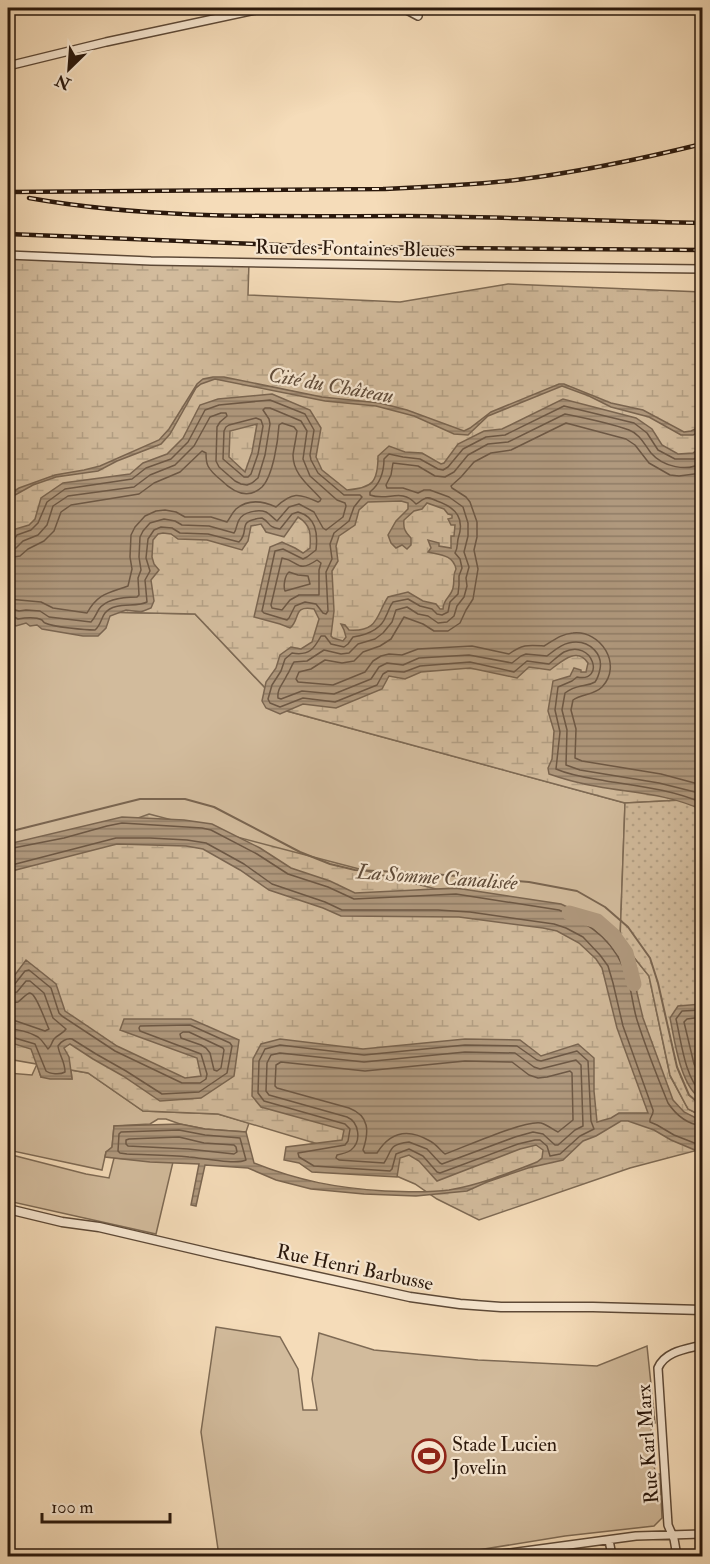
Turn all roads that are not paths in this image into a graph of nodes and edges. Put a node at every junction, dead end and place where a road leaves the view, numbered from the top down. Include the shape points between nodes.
1 (265, 8) edge
2 (403, 8) edge
3 (418, 16) dead end
4 (8, 66) edge
5 (8, 255) edge
6 (702, 269) edge
7 (8, 1209) edge
8 (702, 1310) edge
9 (702, 1345) edge
10 (702, 1534) edge
11 (672, 1535) junction
12 (609, 1540) junction
13 (487, 1557) edge
14 (612, 1557) edge
15 (677, 1557) edge

1 - 4 street
2 - 3 street
5 - 6 street, Rue des Fontaines Bleues
7 - 8 street, Rue Henri Barbusse via 410,1298 501,1307
9 - 11 street, Rue Karl Marx via 669,1355 658,1368 668,1525
10 - 11 street
11 - 12 street
11 - 15 street, Rue Karl Marx
12 - 13 street
12 - 14 street

